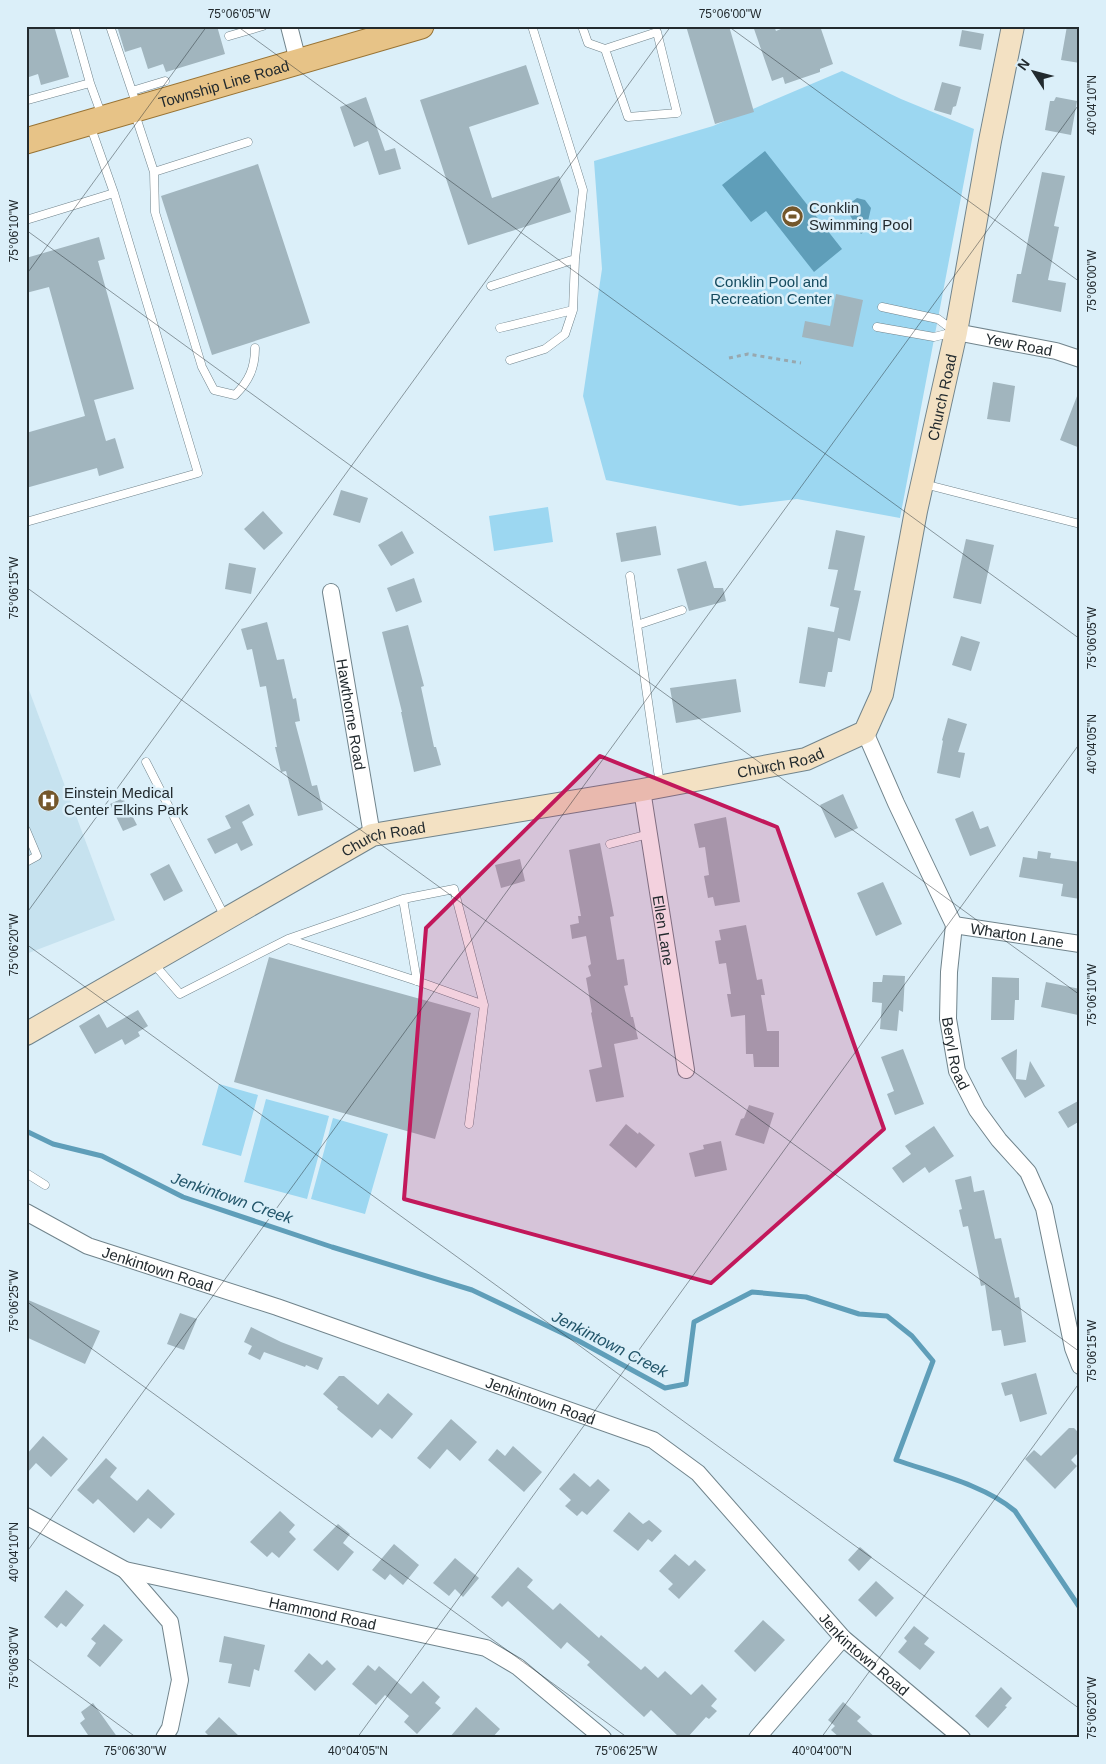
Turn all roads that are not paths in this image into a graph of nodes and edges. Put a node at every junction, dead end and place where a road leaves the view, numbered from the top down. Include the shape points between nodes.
1 (74, 26) edge
2 (110, 26) edge
3 (263, 26) edge
4 (289, 26) edge
5 (421, 26) edge
6 (532, 26) edge
7 (582, 26) edge
8 (1013, 26) edge
9 (229, 36) dead end
10 (605, 49) junction
11 (298, 61) junction
12 (165, 81) dead end
13 (90, 83) junction
14 (28, 100) dead end
15 (135, 103) junction
16 (96, 120) junction
17 (26, 141) edge
18 (248, 142) dead end
19 (154, 172) junction
20 (114, 193) junction
21 (26, 220) edge
22 (575, 259) junction
23 (492, 286) dead end
24 (882, 306) dead end
25 (573, 310) junction
26 (500, 328) dead end
27 (877, 328) dead end
28 (956, 332) junction
29 (255, 348) dead end
30 (1080, 359) edge
31 (510, 360) dead end
32 (922, 483) junction
33 (26, 522) edge
34 (1080, 524) edge
35 (630, 576) dead end
36 (331, 592) dead end
37 (682, 610) dead end
38 (637, 625) junction
39 (865, 732) junction
40 (146, 762) dead end
41 (651, 789) junction
42 (26, 830) edge
43 (649, 834) junction
44 (372, 835) junction
45 (610, 844) dead end
46 (26, 862) edge
47 (403, 899) junction
48 (226, 919) junction
49 (954, 925) junction
50 (288, 939) junction
51 (1080, 944) edge
52 (152, 962) junction
53 (417, 981) junction
54 (484, 1005) junction
55 (26, 1034) edge
56 (686, 1070) dead end
57 (469, 1124) dead end
58 (26, 1173) edge
59 (45, 1185) dead end
60 (26, 1212) edge
61 (1080, 1366) edge
62 (26, 1516) edge
63 (125, 1570) junction
64 (844, 1638) junction
65 (164, 1738) edge
66 (603, 1738) edge
67 (757, 1738) edge
68 (962, 1738) edge

1 - 13 lane
2 - 15 lane
3 - 9 lane
4 - 11 street
5 - 11 main road, Township Line Road
6 - 22 lane via 583,190
7 - 10 lane via 588,43
8 - 28 street, Church Road
10 - 10 lane via 657,32 677,112 628,117
11 - 15 main road, Township Line Road
12 - 15 lane
13 - 14 lane
13 - 16 lane
15 - 16 main road, Township Line Road
15 - 19 lane
16 - 17 main road, Township Line Road
16 - 20 lane
18 - 19 lane
19 - 29 lane via 155,212 202,368 214,390 235,395 246,384 255,362
20 - 21 lane
20 - 33 lane via 198,473
22 - 23 lane
22 - 25 lane
24 - 28 lane via 938,319
25 - 26 lane
25 - 31 lane via 565,334 545,349
27 - 28 lane via 934,338
28 - 30 street, Yew Road via 1056,351
28 - 32 street, Church Road
32 - 34 lane
32 - 39 street, Church Road via 882,694
35 - 38 lane
36 - 44 street, Hawthorne Road
37 - 38 lane
38 - 41 lane
39 - 41 street, Church Road via 806,759
39 - 49 street
40 - 48 lane
41 - 43 street, Ellen Lane
41 - 44 street, Church Road
42 - 46 lane via 37,856
43 - 45 lane
43 - 56 street, Ellen Lane
44 - 48 street, Church Road
47 - 50 lane
47 - 53 lane
47 - 54 lane via 454,889
48 - 52 street, Church Road
49 - 51 street, Wharton Lane
49 - 61 street, Beryl Road via 948,1019 957,1070 977,1110 1028,1172 1044,1208 1073,1348
50 - 52 lane via 180,994
50 - 53 lane
52 - 55 street, Church Road
53 - 54 lane
54 - 57 lane
58 - 59 lane
60 - 64 street, Jenkintown Road via 88,1246 276,1307 653,1440 698,1473
62 - 63 street, Hammond Road
63 - 65 street via 170,1622 180,1680 170,1728
63 - 66 street, Hammond Road via 486,1648 518,1667
64 - 67 street
64 - 68 street, Jenkintown Road

